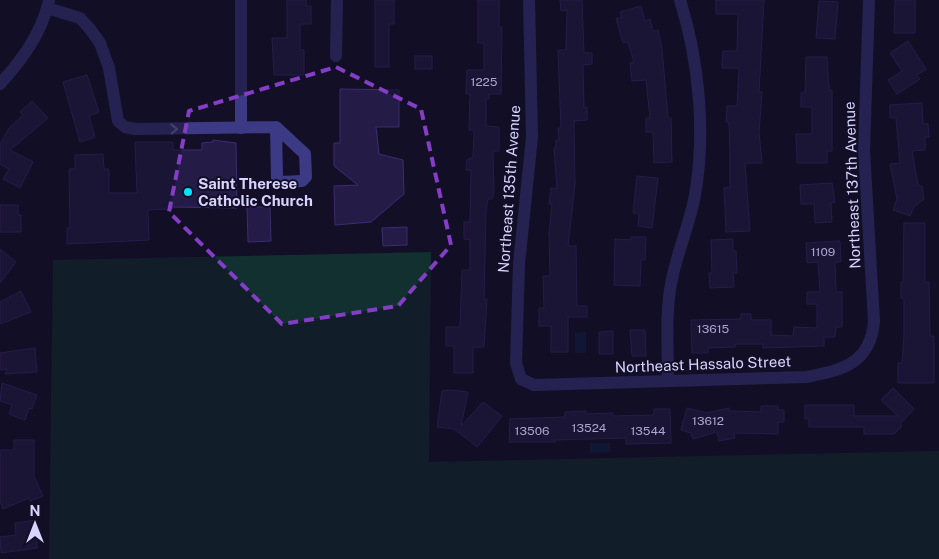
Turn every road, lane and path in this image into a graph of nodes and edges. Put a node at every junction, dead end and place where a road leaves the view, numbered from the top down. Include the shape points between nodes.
1 (241, 0) edge
2 (337, 0) edge
3 (529, 0) edge
4 (680, 0) edge
5 (869, 0) edge
6 (48, 4) edge
7 (336, 56) dead end
8 (0, 84) edge
9 (276, 127) dead end
10 (241, 128) junction
11 (871, 338) joint
12 (521, 380) joint
13 (668, 381) junction

1 - 10 street
2 - 7 street
3 - 12 street, Northeast 135th Avenue via 532,137 519,264 516,363
4 - 13 street via 694,58 700,144 694,197 669,298
5 - 11 street, Northeast 137th Avenue via 864,150 874,322
6 - 8 street via 26,53
6 -> 10 street via 80,18 95,35 109,68 115,112 125,127
9 - 10 street
11 - 13 street, Northeast Hassalo Street via 860,358 832,372 806,377
12 - 13 street, Northeast Hassalo Street via 534,385

